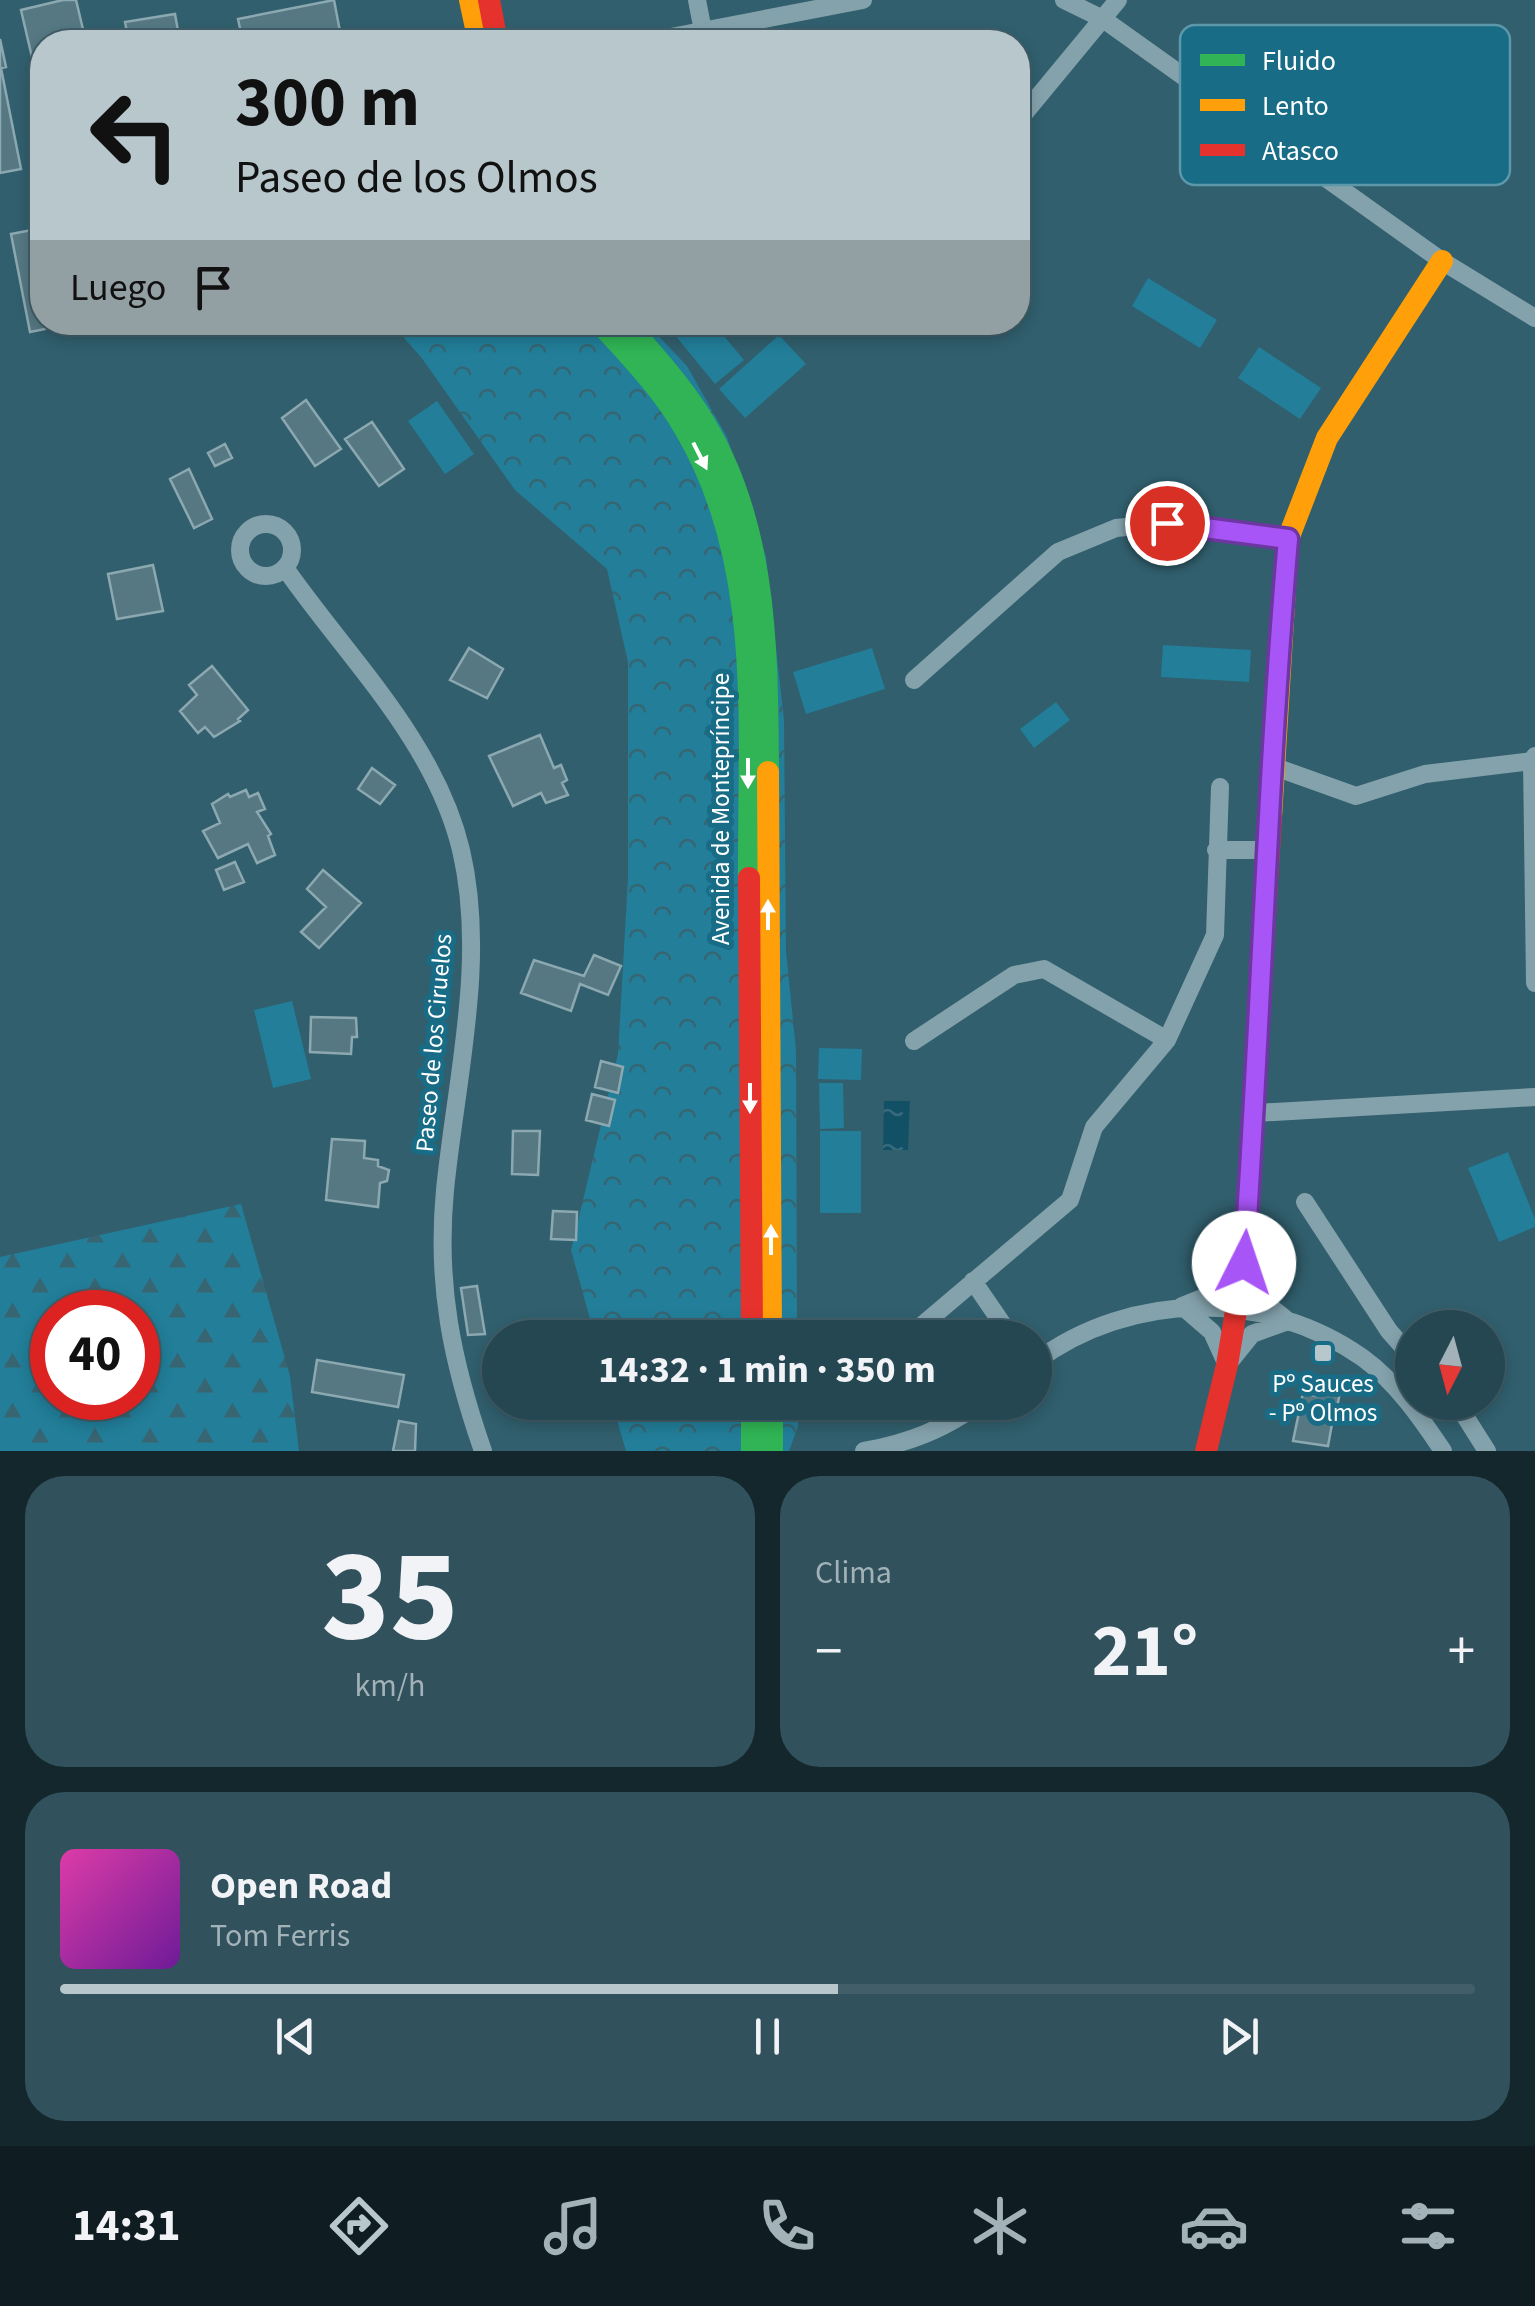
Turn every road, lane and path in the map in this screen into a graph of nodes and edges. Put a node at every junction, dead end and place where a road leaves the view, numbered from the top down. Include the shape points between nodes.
1 (470, 0) edge
2 (490, 0) edge
3 (697, 0) edge
4 (863, 0) edge
5 (1064, 0) edge
6 (1118, 0) edge
7 (1103, 19) junction
8 (476, 30) edge
9 (495, 30) edge
10 (703, 30) edge
11 (708, 30) edge
12 (1180, 74) edge
13 (1030, 107) edge
14 (1335, 185) edge
15 (1442, 262) junction
16 (1535, 318) edge
17 (611, 335) edge
18 (636, 335) edge
19 (1288, 539) junction
20 (285, 568) dead end
21 (914, 680) dead end
22 (1533, 758) edge
23 (1274, 767) junction
24 (1220, 787) dead end
25 (1216, 850) junction
26 (1270, 850) junction
27 (1535, 983) edge
28 (1166, 1040) junction
29 (914, 1041) dead end
30 (1535, 1097) edge
31 (1255, 1113) junction
32 (1306, 1202) dead end
33 (1244, 1263) junction
34 (973, 1281) junction
35 (1182, 1306) junction
36 (1238, 1310) junction
37 (752, 1320) edge
38 (771, 1320) edge
39 (928, 1320) edge
40 (1000, 1320) edge
41 (1288, 1320) junction
42 (1395, 1338) edge
43 (1052, 1349) edge
44 (1227, 1365) junction
45 (1395, 1378) edge
46 (1391, 1383) junction
47 (752, 1420) edge
48 (772, 1420) edge
49 (951, 1420) edge
50 (1467, 1420) edge
51 (483, 1451) edge
52 (752, 1451) edge
53 (772, 1451) edge
54 (864, 1451) edge
55 (1206, 1451) edge
56 (1442, 1451) edge
57 (1487, 1451) edge

1 - 8 street
2 - 9 street
3 - 10 street
4 - 11 street
5 - 7 street
6 - 7 street
7 - 12 street
7 - 13 street
14 - 15 street
15 - 16 street
15 - 19 street via 1328,438
17 -> 37 street, Avenida de Montepríncipe via 690,436 718,496 744,594
38 -> 18 street, Avenida de Montepríncipe via 764,592 730,474 676,382
19 - 21 street via 1167,523 1116,528 1058,552
19 - 23 street
20 - 51 street, Paseo de los Ciruelos via 422,756 460,849 471,928 445,1192 444,1286 459,1382
22 - 23 street via 1425,774 1356,796
22 - 27 street
23 - 26 street
24 - 25 street
25 - 26 street
25 - 28 street via 1215,935
26 - 31 street
28 - 29 street via 1044,969 1014,975
28 - 34 street via 1094,1126 1070,1200
30 - 31 street
31 - 33 street
32 - 42 street
33 - 35 street via 1227,1288
33 - 36 street
33 - 41 street via 1257,1296
34 - 39 street
34 - 40 street
35 - 36 street
35 - 43 street via 1138,1313
35 - 44 street via 1212,1332
36 - 41 street
36 - 44 street
41 - 44 street via 1252,1334
41 - 46 street via 1365,1359
44 - 55 street
45 - 46 street
46 - 56 street
47 - 52 street
48 - 53 street
49 - 54 street via 927,1434
50 - 57 street

